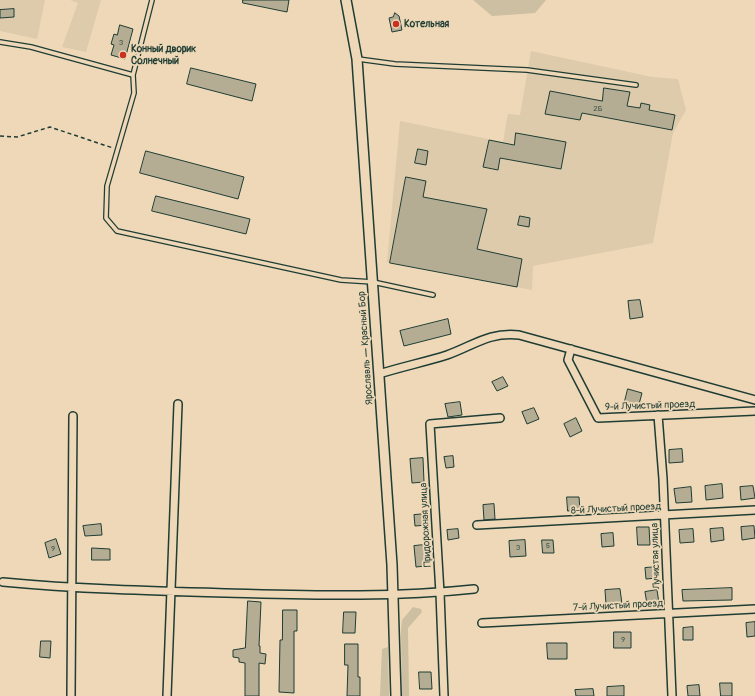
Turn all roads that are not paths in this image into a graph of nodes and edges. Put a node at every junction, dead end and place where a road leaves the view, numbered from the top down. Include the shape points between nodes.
1 (152, 0) edge
2 (346, 0) edge
3 (0, 42) edge
4 (357, 59) junction
5 (133, 75) junction
6 (636, 85) dead end
7 (373, 282) junction
8 (433, 295) dead end
9 (571, 349) junction
10 (379, 374) junction
11 (755, 400) edge
12 (178, 404) dead end
13 (755, 411) edge
14 (658, 415) junction
15 (73, 416) dead end
16 (500, 418) dead end
17 (755, 510) edge
18 (664, 516) junction
19 (477, 525) dead end
20 (3, 582) dead end
21 (71, 588) junction
22 (474, 590) dead end
23 (170, 591) junction
24 (440, 593) junction
25 (393, 596) junction
26 (755, 608) edge
27 (668, 613) junction
28 (482, 623) dead end
29 (71, 696) edge
30 (167, 696) edge
31 (396, 696) edge
32 (444, 696) edge
33 (672, 696) edge

1 - 5 lane
2 - 4 street, Ярославль — Красный Бор
3 - 5 lane via 31,47
4 - 6 lane via 395,64 527,70
4 - 7 street, Ярославль — Красный Бор
5 - 7 lane via 134,93 107,186 106,218 117,230 340,280
7 - 8 lane
7 - 10 street, Ярославль — Красный Бор
9 - 10 street via 503,333 448,354
9 - 11 street
9 - 14 street, 9-й Лучистый проезд via 568,360 598,418
10 - 25 street, Ярославль — Красный Бор
12 - 23 street
13 - 14 street, 9-й Лучистый проезд
14 - 18 street, Лучистая улица
15 - 21 street
16 - 24 street, Придорожная улица via 430,424
17 - 18 street, 8-й Лучистый проезд
18 - 19 street, 8-й Лучистый проезд
18 - 27 street, Лучистая улица
20 - 21 street
21 - 23 street
21 - 29 street
22 - 24 street
23 - 25 street
23 - 30 street
24 - 25 street
24 - 32 street, Придорожная улица
25 - 31 street, Ярославль — Красный Бор
26 - 27 street, 7-й Лучистый проезд
27 - 28 street, 7-й Лучистый проезд
27 - 33 street, Лучистая улица

